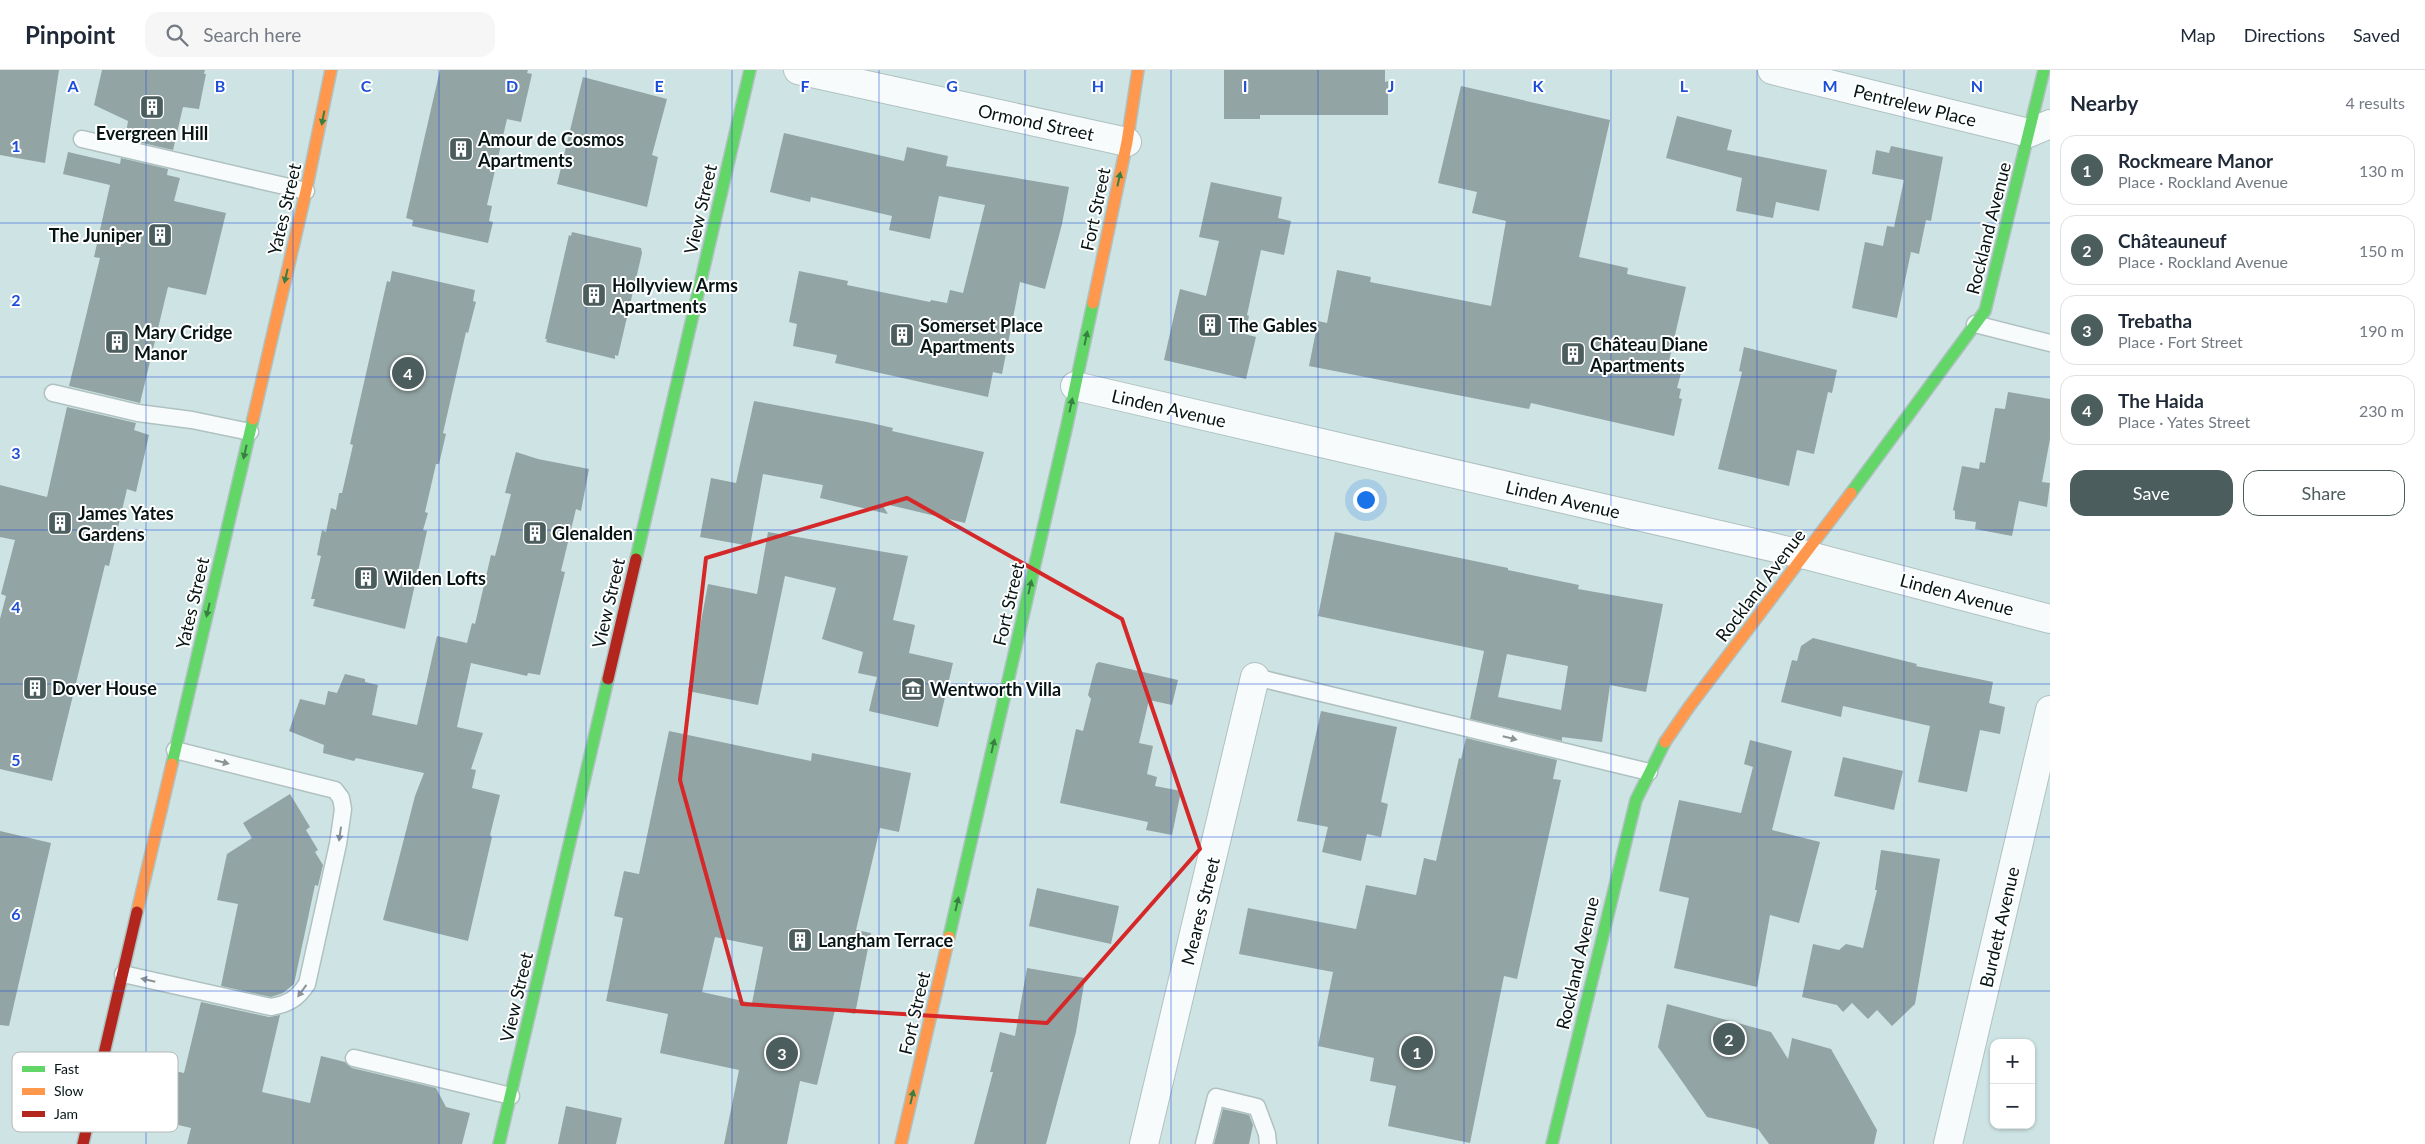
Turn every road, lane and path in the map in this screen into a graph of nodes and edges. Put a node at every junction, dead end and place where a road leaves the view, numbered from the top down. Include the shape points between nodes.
1 (331, 70) edge
2 (750, 70) edge
3 (798, 70) edge
4 (1138, 70) edge
5 (1772, 70) edge
6 (2044, 70) edge
7 (2039, 128) edge
8 (82, 139) dead end
9 (1127, 142) junction
10 (306, 191) junction
11 (1975, 324) junction
12 (2050, 343) edge
13 (1075, 386) junction
14 (53, 393) dead end
15 (250, 432) junction
16 (1806, 555) junction
17 (2050, 619) edge
18 (1255, 677) joint
19 (2050, 710) edge
20 (175, 750) junction
21 (1649, 772) junction
22 (123, 974) junction
23 (105, 1052) edge
24 (354, 1058) dead end
25 (510, 1096) junction
26 (499, 1144) edge
27 (902, 1144) edge
28 (1144, 1144) edge
29 (1204, 1144) edge
30 (1268, 1144) edge
31 (1552, 1144) edge
32 (1948, 1144) edge

1 -> 10 street, Yates Street
2 - 25 street, View Street
3 - 9 street, Ormond Street
4 - 9 street, Fort Street
5 - 7 street, Pentrelew Place
6 - 7 street, Rockland Avenue
7 - 11 street, Rockland Avenue via 1985,311
8 - 10 lane
13 -> 9 street, Fort Street
10 -> 15 street, Yates Street
11 - 12 lane
11 - 16 street, Rockland Avenue
13 - 16 street, Linden Avenue
27 -> 13 street, Fort Street
14 - 15 lane via 138,413
15 -> 20 street, Yates Street
16 - 17 street, Linden Avenue
16 - 21 street, Rockland Avenue via 1689,707 1658,752
18 -> 21 lane
18 - 28 street, Meares Street
19 - 32 street, Burdett Avenue
20 - 22 street, Yates Street
20 -> 22 lane via 335,790 341,798 343,809 338,844 307,984 299,996 287,1004 271,1008
21 - 31 street, Rockland Avenue via 1636,800 1625,838
22 - 23 street, Yates Street
24 - 25 lane
25 - 26 street, View Street
29 - 30 lane via 1216,1097 1258,1107

